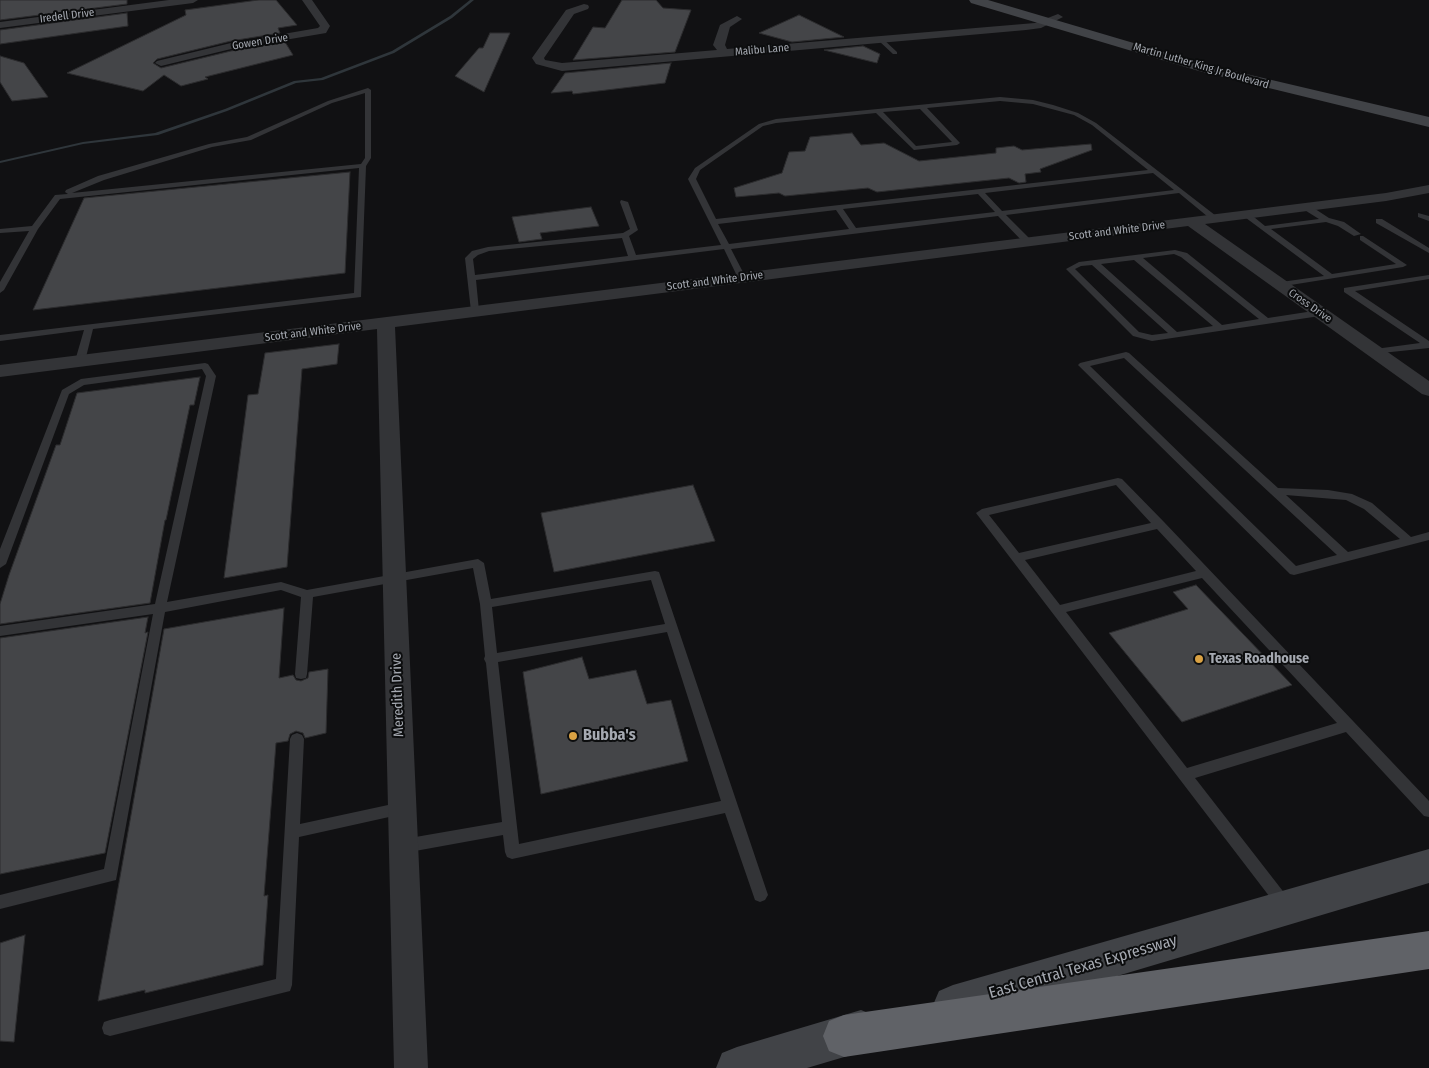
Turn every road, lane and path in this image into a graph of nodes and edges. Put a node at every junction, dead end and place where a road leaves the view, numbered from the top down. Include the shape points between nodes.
1 (193, 0) edge
2 (307, 0) edge
3 (975, 0) edge
4 (1000, 0) edge
5 (584, 7) dead end
6 (737, 19) dead end
7 (1052, 20) junction
8 (0, 25) edge
9 (881, 40) junction
10 (724, 53) junction
11 (895, 53) dead end
12 (161, 64) dead end
13 (922, 107) junction
14 (878, 111) junction
15 (1429, 113) edge
16 (1429, 122) edge
17 (363, 166) junction
18 (1155, 171) junction
19 (1429, 189) edge
20 (1181, 191) junction
21 (980, 192) junction
22 (58, 197) junction
23 (624, 202) dead end
24 (1306, 207) junction
25 (838, 208) junction
26 (1275, 211) junction
27 (1000, 213) junction
28 (1246, 215) junction
29 (1421, 215) dead end
30 (1216, 219) junction
31 (1326, 220) junction
32 (1429, 220) edge
33 (1379, 221) dead end
34 (714, 222) junction
35 (1192, 222) junction
36 (1292, 224) junction
37 (34, 228) junction
38 (1264, 228) junction
39 (0, 231) edge
40 (854, 231) junction
41 (625, 235) junction
42 (1028, 242) junction
43 (726, 247) junction
44 (1429, 251) edge
45 (1135, 256) junction
46 (634, 258) junction
47 (1094, 262) junction
48 (1429, 276) edge
49 (1331, 277) junction
50 (471, 278) junction
51 (742, 278) junction
52 (1281, 285) junction
53 (0, 290) edge
54 (475, 311) junction
55 (1320, 313) junction
56 (1266, 321) junction
57 (386, 322) junction
58 (89, 327) junction
59 (1220, 328) junction
60 (1176, 335) junction
61 (0, 338) edge
62 (1428, 345) edge
63 (1376, 352) junction
64 (80, 361) junction
65 (0, 371) edge
66 (1429, 390) edge
67 (1274, 491) junction
68 (1160, 525) junction
69 (1429, 536) edge
70 (1409, 541) junction
71 (1346, 557) junction
72 (1016, 558) junction
73 (0, 564) edge
74 (1205, 573) junction
75 (394, 578) junction
76 (307, 594) junction
77 (486, 604) junction
78 (160, 608) junction
79 (1056, 610) junction
80 (672, 627) junction
81 (0, 632) edge
82 (490, 659) junction
83 (301, 674) dead end
84 (1349, 725) junction
85 (297, 739) dead end
86 (1184, 775) junction
87 (730, 806) junction
88 (402, 808) junction
89 (1429, 811) edge
90 (508, 827) junction
91 (292, 832) junction
92 (402, 846) junction
93 (1429, 866) edge
94 (760, 895) dead end
95 (0, 902) edge
96 (1286, 907) junction
97 (1429, 950) edge
98 (110, 1028) dead end
99 (844, 1036) junction
100 (411, 1068) edge
101 (737, 1068) edge

1 - 8 street, Iredell Drive
2 - 12 street, Gowen Drive via 325,26 322,31 231,46
3 - 7 main road, Martin Luther King Jr Boulevard
4 - 7 main road, Martin Luther King Jr Boulevard
5 - 10 street, Malibu Lane via 570,12 538,58 540,62 562,67
6 - 10 street via 725,25 719,46
7 - 9 street, Malibu Lane via 1026,27
7 - 15 main road, Martin Luther King Jr Boulevard via 1292,82
7 - 16 main road, Martin Luther King Jr Boulevard via 1213,70
9 - 10 street, Malibu Lane
9 - 11 lane
13 - 14 lane
13 - 14 lane via 957,143 914,148
13 - 18 lane via 1000,100 1051,106 1094,124
14 - 34 lane via 768,122 697,168 692,178
17 - 22 lane
17 - 22 lane via 368,158 368,90 330,102 249,139 211,145 101,178
17 - 58 lane via 358,295
18 - 20 lane
18 - 21 lane
19 - 24 street, Scott and White Drive
20 - 27 lane
20 - 30 lane
21 - 25 lane
21 - 27 lane
22 - 37 lane
23 - 41 lane via 634,230
24 - 26 street, Scott and White Drive
24 - 31 lane
25 - 34 lane
25 - 40 lane
26 - 28 street, Scott and White Drive
26 - 36 lane
27 - 40 lane
27 - 42 lane
28 - 30 street, Scott and White Drive
28 - 38 lane
29 - 32 lane
30 - 35 street, Scott and White Drive
31 - 36 lane
31 - 49 lane via 1341,224 1402,265
33 - 44 lane
34 - 43 lane
35 - 42 street, Scott and White Drive
35 - 52 street, Cross Drive
36 - 38 lane
37 - 39 lane
37 - 53 lane
38 - 49 lane
40 - 43 lane
41 - 46 lane
41 - 50 lane via 488,249 469,258
42 - 51 street, Scott and White Drive
43 - 46 lane
43 - 51 lane
45 - 47 lane
45 - 56 lane via 1169,251 1184,255
45 - 59 lane
46 - 50 lane
47 - 60 lane
47 - 60 lane via 1070,269 1136,334 1152,338
48 - 62 lane via 1346,290
49 - 52 lane
50 - 54 lane
51 - 54 street, Scott and White Drive
52 - 55 street, Cross Drive
54 - 57 street, Scott and White Drive
55 - 56 lane
55 - 63 street, Cross Drive
56 - 59 lane
57 - 64 street, Scott and White Drive
57 - 75 street, Meredith Drive
58 - 61 lane
58 - 64 lane
59 - 60 lane
62 - 63 lane
63 - 66 street, Cross Drive
64 - 65 street, Scott and White Drive
67 - 70 lane via 1348,497 1368,506
67 - 71 lane
67 - 71 lane via 1126,355 1083,365 1294,571
68 - 72 lane
68 - 72 lane via 1118,481 982,513
68 - 74 lane
69 - 70 lane
70 - 71 lane
72 - 79 lane
73 - 78 lane via 65,392 81,382 205,366 211,376
74 - 79 lane
74 - 84 lane
75 - 76 lane
75 - 77 lane via 478,563
75 - 88 street, Meredith Drive
76 - 78 lane via 282,586
76 - 83 lane
77 - 80 lane via 655,575
77 - 82 lane
78 - 81 lane
78 - 95 lane via 111,875
79 - 86 lane
80 - 82 lane
80 - 87 lane
82 - 90 lane
84 - 86 lane
84 - 89 lane
85 - 91 lane
86 - 96 lane
87 - 90 lane via 512,852
87 - 94 lane
88 - 91 lane
88 - 92 street, Meredith Drive
90 - 92 lane
91 - 98 lane via 284,985
92 - 100 street, Meredith Drive
93 - 96 main road, East Central Texas Expressway
96 - 99 main road, East Central Texas Expressway
97 - 99 highway
99 - 101 main road, East Central Texas Expressway

